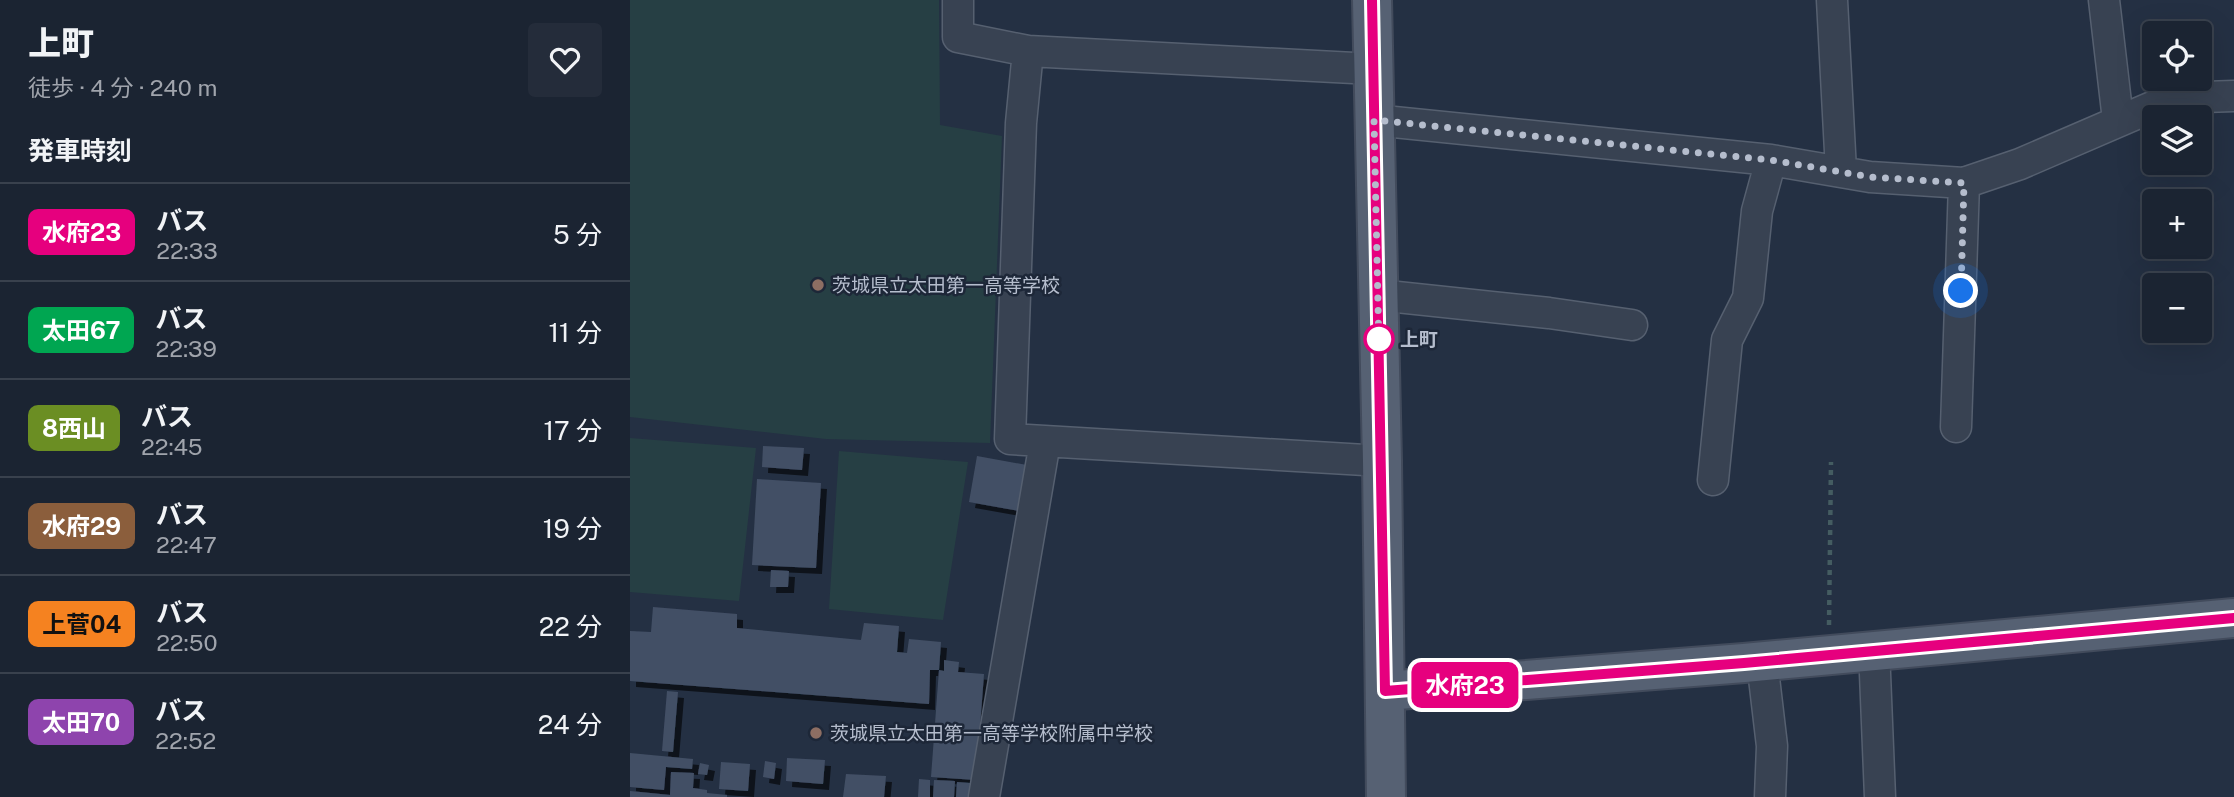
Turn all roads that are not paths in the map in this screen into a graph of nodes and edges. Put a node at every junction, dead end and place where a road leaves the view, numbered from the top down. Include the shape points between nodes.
1 (958, 0) edge
2 (1372, 0) edge
3 (1832, 0) edge
4 (2104, 0) edge
5 (1028, 51) junction
6 (1373, 69) junction
7 (2234, 96) edge
8 (1374, 120) junction
9 (2118, 120) junction
10 (1771, 160) junction
11 (1841, 171) junction
12 (1964, 183) junction
13 (1378, 295) junction
14 (1632, 325) dead end
15 (1956, 427) dead end
16 (1045, 442) junction
17 (1382, 461) junction
18 (1713, 480) dead end
19 (2234, 618) edge
20 (1874, 649) junction
21 (1762, 661) junction
22 (1385, 691) junction
23 (984, 797) edge
24 (1386, 797) edge
25 (1770, 797) edge
26 (1880, 797) edge

1 - 5 street via 958,37
2 - 6 main road
3 - 11 street
4 - 9 street
5 - 6 street
5 - 16 street via 1021,123 1010,439
6 - 8 main road
7 - 9 street via 2173,98
8 - 10 street
8 - 13 main road
9 - 12 street via 2020,164
10 - 11 street
10 - 18 street via 1757,211 1748,298 1727,340
11 - 12 street
12 - 15 street
13 - 14 street
13 - 17 main road
16 - 17 street
16 - 23 street
17 - 22 main road
19 - 20 main road
20 - 21 main road
20 - 26 street
21 - 22 main road
21 - 25 street via 1772,746
22 - 24 main road

